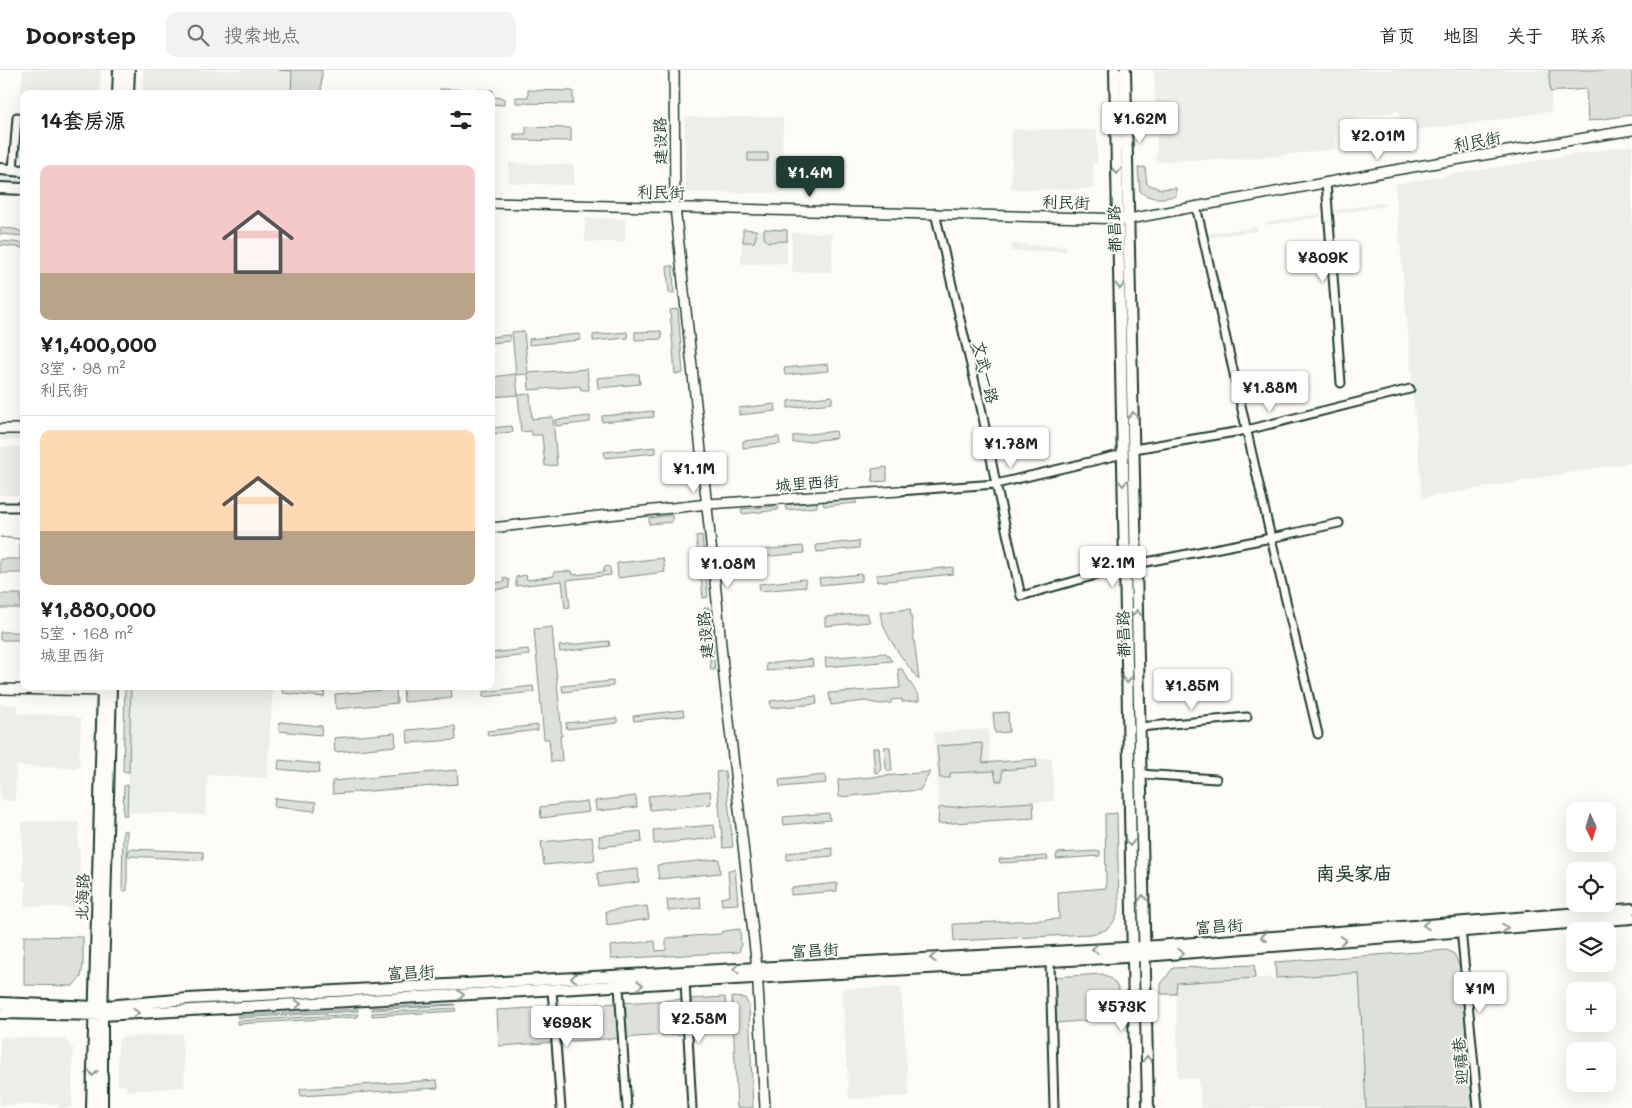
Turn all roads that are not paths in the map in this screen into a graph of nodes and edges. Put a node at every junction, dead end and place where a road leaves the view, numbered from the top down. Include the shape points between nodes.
1 (119, 70) edge
2 (129, 70) edge
3 (674, 70) edge
4 (1115, 70) edge
5 (1126, 70) edge
6 (118, 90) edge
7 (128, 90) edge
8 (17, 117) dead end
9 (1632, 130) edge
10 (0, 169) edge
11 (13, 170) junction
12 (20, 171) edge
13 (1326, 182) junction
14 (0, 188) edge
15 (20, 189) edge
16 (495, 203) edge
17 (1196, 206) junction
18 (676, 207) junction
19 (934, 213) junction
20 (1124, 219) junction
21 (1341, 383) dead end
22 (1410, 389) dead end
23 (0, 429) edge
24 (20, 429) edge
25 (1247, 430) junction
26 (1134, 449) junction
27 (1123, 454) junction
28 (996, 484) junction
29 (900, 491) joint
30 (708, 504) junction
31 (0, 507) edge
32 (20, 507) edge
33 (1339, 523) dead end
34 (495, 528) edge
35 (1271, 538) junction
36 (1136, 564) junction
37 (1125, 568) junction
38 (0, 689) edge
39 (20, 689) edge
40 (107, 690) edge
41 (1247, 717) dead end
42 (1140, 727) junction
43 (1318, 734) dead end
44 (1140, 774) junction
45 (1216, 779) dead end
46 (1632, 909) edge
47 (1632, 918) edge
48 (1461, 927) junction
49 (1144, 951) junction
50 (1132, 952) junction
51 (1050, 961) junction
52 (757, 973) junction
53 (685, 982) junction
54 (619, 986) junction
55 (552, 990) junction
56 (0, 1003) edge
57 (98, 1011) junction
58 (0, 1013) edge
59 (92, 1108) edge
60 (102, 1108) edge
61 (561, 1108) edge
62 (627, 1108) edge
63 (692, 1108) edge
64 (765, 1108) edge
65 (1054, 1108) edge
66 (1136, 1108) edge
67 (1148, 1108) edge
68 (1478, 1108) edge

1 - 6 main road
2 - 7 main road
3 - 18 street, 建设路
4 -> 20 main road, 都昌路
5 - 20 main road, 都昌路
8 - 11 street
9 - 13 street, 利民街
10 - 11 main road
11 - 12 main road
13 - 17 street, 利民街
13 - 21 street
14 - 15 main road
16 - 18 street, 利民街
17 - 20 street, 利民街
17 - 25 street
18 - 19 street, 利民街
18 - 30 street, 建设路
19 - 20 street, 利民街
19 - 28 street, 文武一路
26 -> 20 main road, 都昌路
20 -> 27 main road
22 - 25 street
23 - 24 street
25 - 26 street
25 - 35 street
26 - 36 main road, 都昌路
27 - 28 street, 城里西街
27 -> 37 main road
28 - 29 street, 城里西街
28 - 37 street, 文武一路 via 1021,596
29 - 30 street, 城里西街
30 - 34 street, 城里西街
30 - 52 street, 建设路
31 - 32 street
33 - 35 street
35 - 36 street
35 - 43 street
36 - 37 street
42 -> 36 main road, 都昌路
37 -> 50 main road
38 - 39 street
40 - 57 main road, 北海路
41 - 42 street
42 - 44 main road, 都昌路
44 - 45 street
49 -> 44 main road, 都昌路
46 - 48 main road, 富昌街
48 -> 47 main road, 富昌街
48 - 49 main road, 富昌街
48 - 68 street, 迎禧巷
49 - 50 main road, 富昌街
67 -> 49 main road, 都昌路
50 - 51 main road, 富昌街
50 -> 52 main road, 富昌街
50 - 66 main road
51 - 52 main road, 富昌街
51 - 65 street
52 - 53 main road, 富昌街
52 -> 57 main road, 富昌街 via 198,999
52 - 64 street, 建设路
54 -> 53 main road, 富昌街
53 - 63 street
54 - 55 main road, 富昌街
54 - 62 street
57 -> 55 main road, 富昌街
55 - 61 street
56 - 57 main road, 富昌街
57 - 58 main road, 富昌街
57 -> 59 main road, 北海路
57 - 60 main road, 北海路

